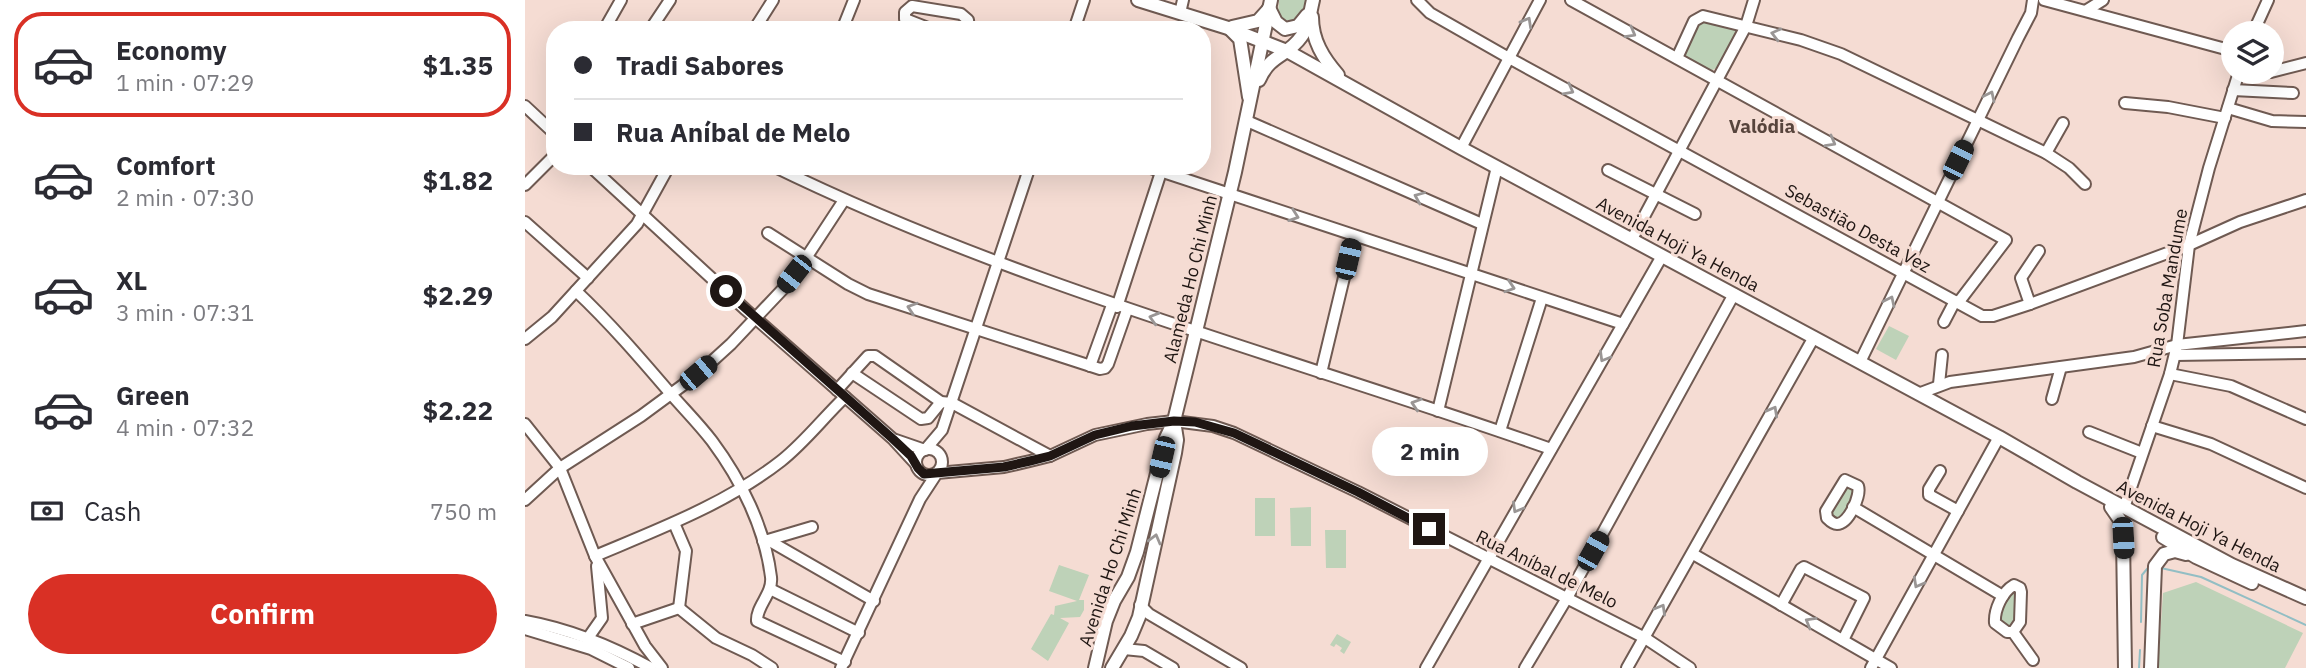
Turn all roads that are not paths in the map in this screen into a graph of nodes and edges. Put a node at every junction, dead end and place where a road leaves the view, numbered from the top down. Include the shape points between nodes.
1 (670, 0) edge
2 (773, 0) edge
3 (854, 0) edge
4 (1084, 0) edge
5 (1138, 0) edge
6 (1417, 0) edge
7 (1539, 0) edge
8 (1571, 0) edge
9 (1754, 0) edge
10 (2033, 0) edge
11 (2044, 0) edge
12 (2103, 0) edge
13 (2268, 0) edge
14 (618, 1) edge
15 (1313, 1) edge
16 (1270, 4) edge
17 (1181, 7) edge
18 (2087, 10) junction
19 (608, 21) edge
20 (656, 21) edge
21 (760, 21) edge
22 (846, 21) edge
23 (910, 21) edge
24 (968, 21) edge
25 (1077, 21) edge
26 (2258, 21) edge
27 (1747, 26) junction
28 (1228, 27) junction
29 (1262, 40) junction
30 (2221, 48) edge
31 (1287, 51) junction
32 (1509, 58) junction
33 (1677, 58) junction
34 (2306, 63) edge
35 (2284, 69) edge
36 (1719, 80) junction
37 (2235, 84) edge
38 (1349, 85) junction
39 (2233, 90) junction
40 (2293, 93) dead end
41 (2126, 103) dead end
42 (1250, 104) junction
43 (525, 106) edge
44 (2226, 113) junction
45 (1978, 120) junction
46 (1247, 121) junction
47 (2306, 122) edge
48 (2063, 123) dead end
49 (546, 126) edge
50 (1461, 148) junction
51 (1680, 150) junction
52 (2046, 153) junction
53 (546, 164) edge
54 (1497, 167) junction
55 (1608, 170) dead end
56 (600, 175) edge
57 (664, 175) edge
58 (793, 175) edge
59 (1027, 175) edge
60 (1160, 175) edge
61 (1170, 175) edge
62 (2085, 184) dead end
63 (525, 185) edge
64 (1229, 194) junction
65 (1656, 195) junction
66 (844, 200) junction
67 (2306, 200) edge
68 (1938, 201) junction
69 (1695, 214) dead end
70 (643, 215) junction
71 (525, 222) edge
72 (1486, 224) junction
73 (768, 233) dead end
74 (1354, 236) junction
75 (1632, 239) junction
76 (2189, 245) junction
77 (2039, 251) dead end
78 (1662, 256) junction
79 (806, 258) junction
80 (998, 264) junction
81 (1470, 274) junction
82 (1904, 274) junction
83 (588, 278) junction
84 (576, 291) junction
85 (1734, 294) junction
86 (1542, 298) junction
87 (1957, 302) junction
88 (2030, 304) junction
89 (1119, 307) junction
90 (756, 318) junction
91 (1944, 323) dead end
92 (1623, 324) junction
93 (977, 330) junction
94 (1195, 330) junction
95 (2306, 331) edge
96 (1814, 337) junction
97 (525, 340) edge
98 (2176, 350) junction
99 (2306, 353) edge
100 (1942, 355) dead end
101 (1860, 362) junction
102 (1090, 366) junction
103 (2061, 367) junction
104 (852, 373) junction
105 (1321, 373) junction
106 (2170, 374) junction
107 (1939, 384) junction
108 (841, 393) junction
109 (671, 394) junction
110 (1918, 394) junction
111 (2052, 399) dead end
112 (947, 403) junction
113 (1438, 411) junction
114 (948, 416) junction
115 (2306, 419) edge
116 (1174, 421) junction
117 (525, 424) edge
118 (2152, 426) junction
119 (1500, 431) junction
120 (2089, 432) dead end
121 (1999, 438) junction
122 (893, 439) junction
123 (1551, 449) junction
124 (925, 450) junction
125 (2142, 453) junction
126 (941, 456) junction
127 (1050, 456) junction
128 (917, 466) junction
129 (560, 468) junction
130 (961, 470) junction
131 (1940, 471) dead end
132 (937, 473) junction
133 (2077, 482) junction
134 (741, 488) junction
135 (2306, 488) edge
136 (920, 499) junction
137 (525, 500) edge
138 (1853, 507) dead end
139 (2111, 507) junction
140 (2124, 508) junction
141 (1958, 511) junction
142 (674, 523) junction
143 (811, 527) dead end
144 (766, 540) junction
145 (1693, 554) junction
146 (1934, 555) junction
147 (595, 556) junction
148 (2196, 557) junction
149 (1487, 559) junction
150 (770, 589) junction
151 (2003, 596) junction
152 (1567, 598) junction
153 (2306, 598) edge
154 (874, 601) junction
155 (1781, 605) junction
156 (1140, 606) junction
157 (2306, 607) edge
158 (680, 608) junction
159 (1111, 609) junction
160 (525, 621) edge
161 (632, 624) junction
162 (525, 629) edge
163 (2014, 632) junction
164 (859, 634) junction
165 (2126, 634) junction
166 (1103, 635) junction
167 (2152, 635) junction
168 (588, 638) junction
169 (1645, 638) junction
170 (1843, 640) junction
171 (1124, 649) junction
172 (2033, 660) dead end
173 (1874, 664) edge
174 (843, 665) edge
175 (629, 668) edge
176 (651, 668) edge
177 (662, 668) edge
178 (772, 668) edge
179 (1095, 668) edge
180 (1112, 668) edge
181 (1173, 668) edge
182 (1241, 668) edge
183 (1426, 668) edge
184 (1525, 668) edge
185 (1627, 668) edge
186 (1690, 668) edge
187 (1891, 668) edge
188 (2125, 668) edge
189 (2151, 668) edge

1 - 20 street
2 - 21 street
3 - 22 street
4 - 25 street
5 - 17 main road, Avenida Hoji Ya Henda
6 - 32 street, Sebastião Desta Vez via 1430,13
32 -> 7 street
8 -> 33 street
9 - 27 street
45 -> 10 street via 2031,13
11 - 18 street
12 - 18 street
13 - 26 street
14 - 19 street
15 - 16 main road via 1303,21 1291,29 1279,26
15 - 31 main road via 1303,35
15 - 38 main road via 1312,26 1318,47
16 - 28 main road via 1258,21
16 - 29 main road
16 - 31 main road via 1274,37
17 - 28 main road, Avenida Hoji Ya Henda
18 - 30 street
23 - 24 street via 905,12 912,6 961,14
27 - 33 street via 1700,17
27 - 36 street
45 -> 27 street via 1841,54
28 - 29 main road, Avenida Hoji Ya Henda
28 - 42 main road via 1240,39
29 - 31 main road, Avenida Hoji Ya Henda
29 - 42 main road
31 - 38 main road, Avenida Hoji Ya Henda
31 - 42 main road via 1268,64
32 - 50 street
32 -> 51 street, Sebastião Desta Vez
33 - 36 street
34 - 35 street
36 - 51 street
36 -> 68 street
37 - 39 street, Rua Soba Mandume
38 - 50 main road, Avenida Hoji Ya Henda
39 - 40 street
39 - 44 street, Rua Soba Mandume
41 - 44 street
42 - 46 main road, Alameda Ho Chi Minh
43 - 49 street
44 - 47 street
44 - 76 street, Rua Soba Mandume
45 - 52 street
45 - 68 street
46 - 64 main road, Alameda Ho Chi Minh
72 -> 46 street
48 - 52 street
50 - 54 main road, Avenida Hoji Ya Henda
51 - 65 street
51 - 82 street, Sebastião Desta Vez
52 - 62 street
53 - 63 street
54 - 72 street
54 - 75 main road, Avenida Hoji Ya Henda
55 - 65 street
56 - 70 street
57 - 70 street
58 - 66 street
59 - 80 street
60 - 89 street
61 - 64 street
64 -> 74 street
64 - 94 main road, Alameda Ho Chi Minh
65 - 69 street
65 - 75 street
66 - 79 street
66 - 80 street
67 - 76 street, Sebastião Desta Vez
68 - 82 street
68 - 87 street via 2005,240
70 - 83 street
70 - 90 street
71 - 83 street
72 - 81 street
73 - 79 street
74 - 81 street
74 - 105 street
75 - 78 main road, Avenida Hoji Ya Henda
76 - 88 street, Sebastião Desta Vez
76 - 98 street, Rua Soba Mandume
77 - 88 street via 2021,278
78 - 85 main road, Avenida Hoji Ya Henda
78 - 92 street
79 - 90 street
93 -> 79 street via 857,289
80 - 89 street
80 - 93 street
81 -> 86 street
81 - 113 street
82 - 87 street, Sebastião Desta Vez
101 -> 82 street
83 - 84 street
84 - 97 street
84 - 109 street
85 - 96 main road, Avenida Hoji Ya Henda
85 - 152 street
86 - 92 street
86 - 119 street
87 - 88 street, Sebastião Desta Vez via 1987,317
87 - 91 street
94 -> 89 street
89 - 102 street
89 - 102 street via 1108,364 1102,370
90 - 108 street
90 - 109 street
92 -> 123 street
93 - 102 street
93 - 112 street
94 - 105 street
94 - 116 main road, Alameda Ho Chi Minh
95 - 98 street
96 - 101 main road, Avenida Hoji Ya Henda
145 -> 96 street
98 - 99 street
98 - 103 street
98 - 106 street, Rua Soba Mandume
100 - 107 street
101 - 110 main road, Avenida Hoji Ya Henda
103 - 107 street
103 - 111 street
104 - 108 street
104 - 112 street via 921,419
104 - 112 street via 871,355
113 -> 105 street
106 - 115 street via 2231,386
106 - 118 street, Rua Soba Mandume
107 - 110 street
108 - 122 street
108 - 134 street via 791,452
109 - 129 street
109 - 134 street via 712,441
110 - 121 main road, Avenida Hoji Ya Henda
112 - 114 street
112 - 127 street
113 - 119 street
114 - 124 street
114 - 126 street
116 - 127 street, Rua Aníbal de Melo via 1107,432
116 - 149 street, Rua Aníbal de Melo via 1203,423 1234,433
156 -> 116 main road, Avenida Ho Chi Minh via 1176,444
116 - 159 main road, Avenida Ho Chi Minh via 1132,569
117 - 129 street
118 - 125 street, Rua Soba Mandume
118 - 135 street via 2211,444
119 - 123 street
120 - 125 street
121 - 133 main road, Avenida Hoji Ya Henda
121 - 141 street
122 - 124 street
122 - 128 street
123 -> 149 street
124 - 126 street via 933,449
124 - 128 street via 917,457
125 - 140 street, Rua Soba Mandume
126 - 130 street
126 - 132 street via 943,464
127 - 130 street, Rua Aníbal de Melo via 1004,467
128 - 132 street via 924,474
128 - 136 street
129 - 137 street
129 - 147 street
130 - 132 street, Rua Aníbal de Melo
131 - 141 street via 1929,495
132 - 136 street
133 - 139 main road, Avenida Hoji Ya Henda
133 - 140 main road, Avenida Hoji Ya Henda
134 - 142 street
134 - 144 street
136 - 154 street
138 - 146 street
139 - 148 main road, Avenida Hoji Ya Henda
139 - 165 main road via 2120,520 2123,538
140 - 153 main road, Avenida Hoji Ya Henda
141 - 146 street
142 - 147 street
142 - 158 street via 686,551
143 - 144 street
144 - 150 street
144 - 154 street
145 - 155 street
169 -> 145 street
146 - 151 street
146 -> 173 street
147 - 161 street
147 - 168 street via 602,618
148 - 157 main road, Avenida Hoji Ya Henda
148 - 167 main road via 2175,551 2156,562
149 - 152 street, Rua Aníbal de Melo
149 - 183 street
150 - 164 street
150 - 174 street via 757,621
151 - 163 street via 1995,624
151 - 163 street via 2011,586 2021,589
152 - 169 street, Rua Aníbal de Melo
152 - 184 street
154 - 164 street
170 -> 155 street
155 - 170 street via 1804,567 1864,598
156 - 159 main road via 1126,596
156 - 171 main road, Avenida Ho Chi Minh
156 - 182 street
158 - 161 street
158 - 178 street via 716,638
159 - 166 main road, Avenida Ho Chi Minh
160 - 168 street
161 - 177 street
162 - 175 street via 591,649
163 - 172 street
164 - 174 street
165 - 167 main road
165 - 188 main road
166 - 171 main road via 1106,651
166 - 179 main road, Avenida Ho Chi Minh
167 - 189 main road
168 - 176 street
169 - 185 street
169 - 186 street, Rua Aníbal de Melo
170 - 173 street
171 - 180 main road, Avenida Ho Chi Minh
171 - 181 street via 1144,651
173 - 187 street

